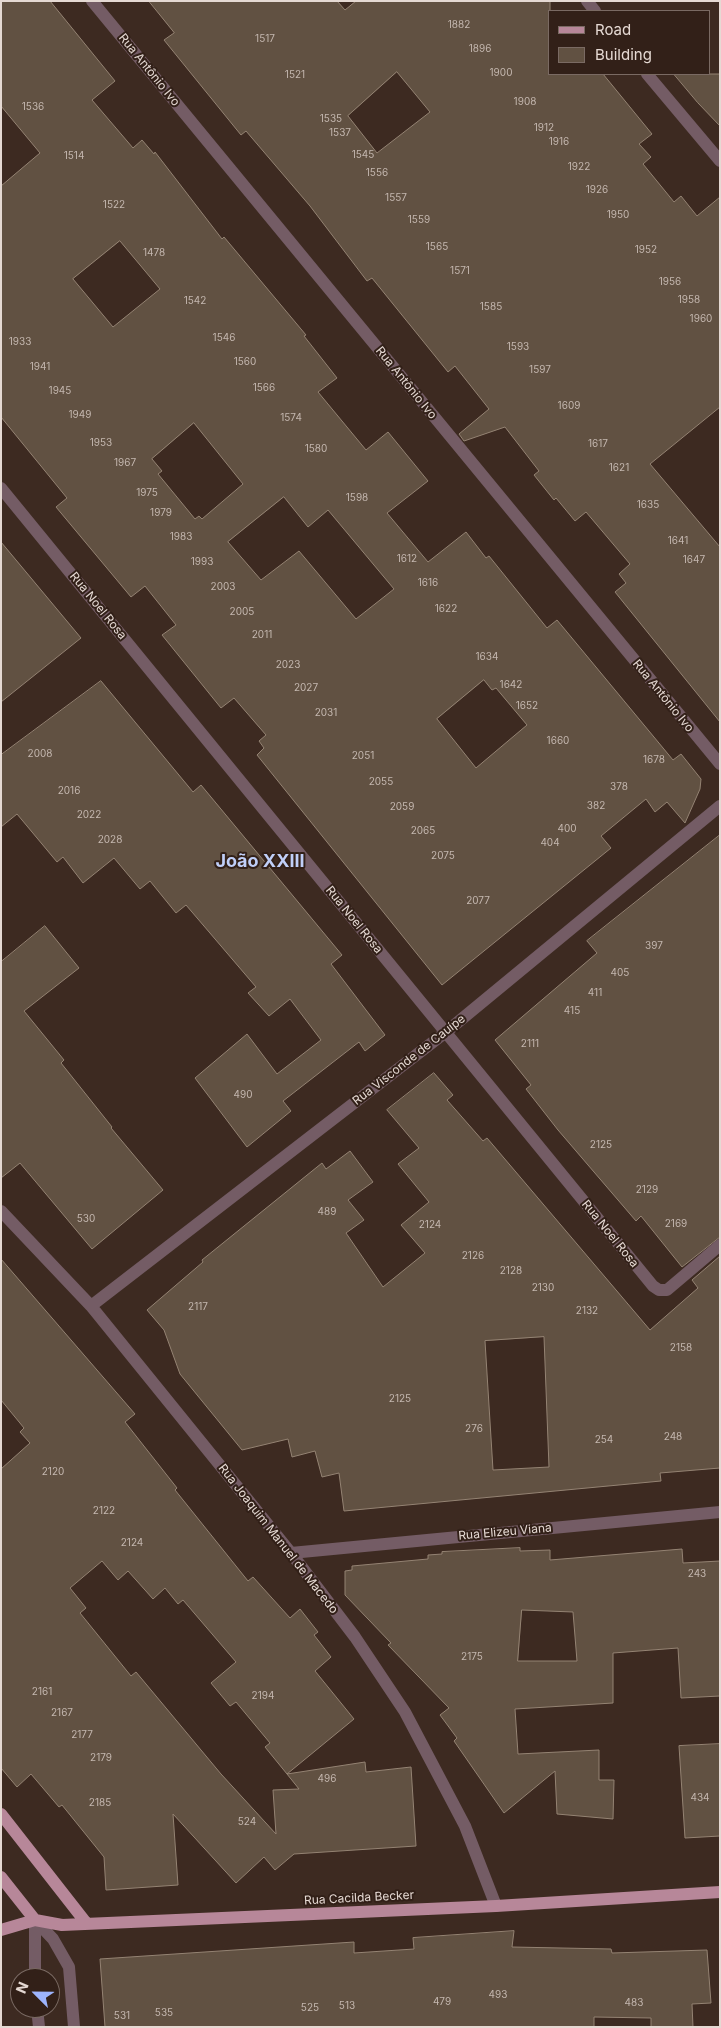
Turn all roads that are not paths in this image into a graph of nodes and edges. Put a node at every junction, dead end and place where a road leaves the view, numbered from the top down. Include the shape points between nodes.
1 (92, 1) edge
2 (648, 75) edge
3 (720, 161) edge
4 (1, 488) edge
5 (720, 764) edge
6 (720, 806) edge
7 (446, 1032) junction
8 (1, 1211) edge
9 (720, 1245) edge
10 (91, 1306) junction
11 (720, 1512) edge
12 (291, 1553) junction
13 (1, 1814) edge
14 (1, 1877) edge
15 (720, 1892) edge
16 (496, 1906) junction
17 (35, 1920) junction
18 (87, 1924) junction
19 (1, 1930) edge
20 (35, 1968) edge
21 (74, 2027) edge

1 - 5 street, Rua Antônio Ivo
2 - 3 street
4 - 7 street, Rua Noel Rosa
6 - 7 street, Rua Visconde de Cauípe
7 - 9 street, Rua Noel Rosa via 653,1286 667,1290
7 - 10 street, Rua Visconde de Cauípe
8 - 10 street, Rua Joaquim Manuel de Macedo
10 - 12 street, Rua Joaquim Manuel de Macedo
11 - 12 street, Rua Elizeu Viana
12 - 16 street, Rua Joaquim Manuel de Macedo via 355,1637 405,1712 465,1826
13 - 18 main road
14 - 17 main road
15 - 16 main road, Rua Cacilda Becker
16 - 18 main road, Rua Cacilda Becker
17 - 18 main road, Rua Cacilda Becker via 62,1925
17 - 19 main road, Rua Cacilda Becker
17 - 20 street
17 - 21 street via 53,1940 69,1967

